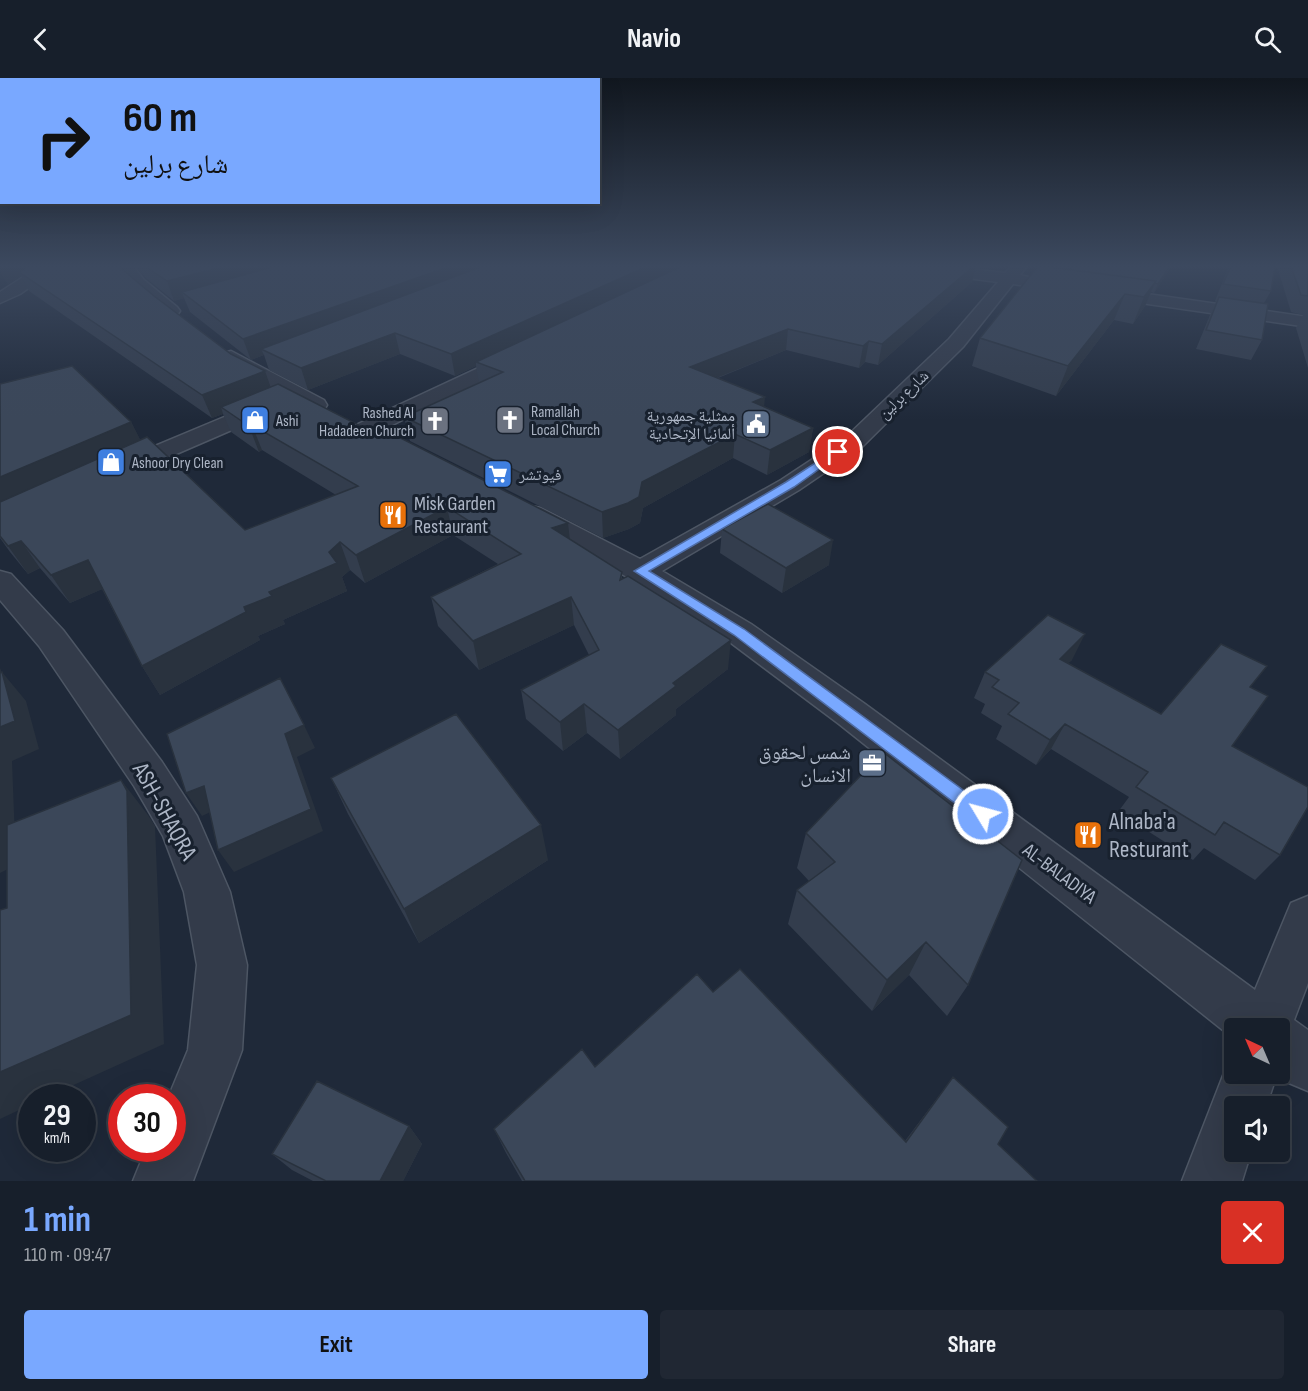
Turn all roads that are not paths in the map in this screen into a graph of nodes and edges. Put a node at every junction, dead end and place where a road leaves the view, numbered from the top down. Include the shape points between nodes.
1 (977, 317) edge
2 (1277, 317) edge
3 (1308, 322) edge
4 (220, 348) edge
5 (533, 348) edge
6 (296, 394) junction
7 (366, 429) junction
8 (398, 446) edge
9 (104, 477) edge
10 (503, 500) edge
11 (640, 571) junction
12 (0, 580) edge
13 (1308, 919) edge
14 (1250, 1018) edge
15 (1268, 1018) edge
16 (1290, 1049) edge
17 (1308, 1064) edge
18 (1224, 1146) edge
19 (163, 1181) edge
20 (1212, 1181) edge

1 - 11 street, شارع برلين via 956,343 854,442
2 - 3 street
4 - 6 street via 248,370
5 - 7 street
6 - 7 street
6 - 9 street
7 - 8 street
10 - 11 street, AL-BALADIYA
11 - 14 street, AL-BALADIYA via 739,632 842,707
12 - 19 street, ASH-SHAQRA via 51,638 148,774 182,829 207,892 222,965 215,1050
13 - 15 street
16 - 17 street
18 - 20 street

